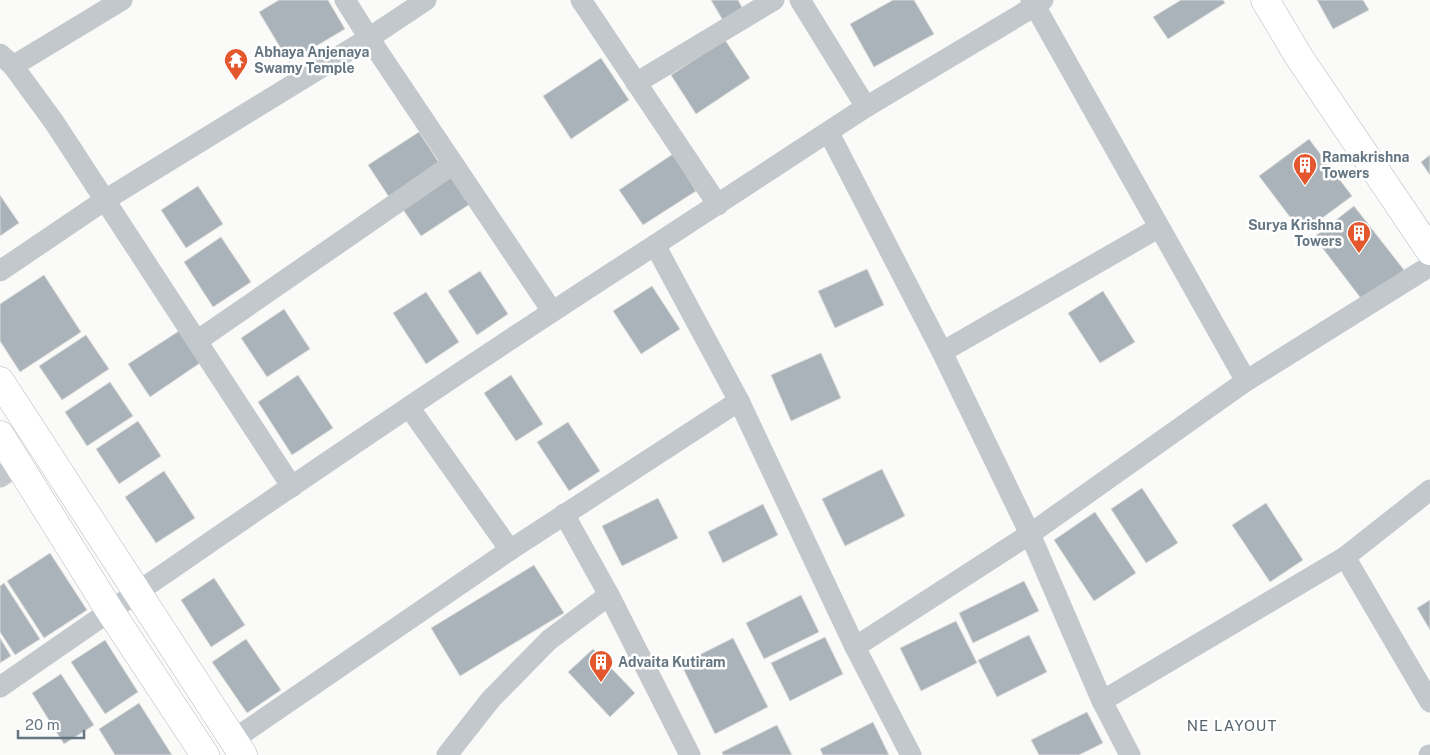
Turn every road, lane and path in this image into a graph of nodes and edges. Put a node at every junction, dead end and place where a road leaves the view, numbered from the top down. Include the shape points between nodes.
1 (122, 0) edge
2 (345, 0) edge
3 (426, 0) edge
4 (582, 0) edge
5 (774, 0) edge
6 (800, 0) edge
7 (1265, 0) edge
8 (1036, 2) edge
9 (369, 38) junction
10 (7, 60) edge
11 (636, 83) junction
12 (866, 107) junction
13 (829, 133) junction
14 (454, 164) junction
15 (106, 200) junction
16 (718, 205) junction
17 (1158, 228) junction
18 (655, 244) junction
19 (1430, 251) edge
20 (1430, 266) edge
21 (0, 271) edge
22 (552, 311) junction
23 (197, 341) junction
24 (942, 352) junction
25 (0, 381) edge
26 (1246, 381) junction
27 (739, 402) junction
28 (409, 408) junction
29 (0, 435) edge
30 (10, 471) edge
31 (292, 487) junction
32 (1430, 490) edge
33 (564, 514) junction
34 (1030, 534) junction
35 (510, 550) junction
36 (1345, 557) junction
37 (137, 591) junction
38 (609, 595) junction
39 (110, 611) junction
40 (855, 647) junction
41 (0, 687) edge
42 (1102, 701) junction
43 (1430, 702) edge
44 (238, 748) edge
45 (205, 755) edge
46 (447, 755) edge
47 (690, 755) edge
48 (910, 755) edge
49 (1130, 755) edge

1 - 10 street
2 - 9 street
3 - 9 street
4 - 11 street
5 - 11 street
6 - 12 street
7 - 19 main road via 1299,57
8 - 12 street
8 - 17 street
9 - 14 street
9 - 15 street
10 - 15 street via 54,122
11 - 16 street
12 - 13 street
13 - 16 street
13 - 24 street
14 - 22 street
14 - 23 street
15 - 21 street
15 - 23 street
16 - 18 street
17 - 24 street
17 - 26 street
18 - 22 street
18 - 27 street
20 - 26 street
22 - 28 street
23 - 31 street
24 - 34 street
25 - 37 main road
26 - 34 street
27 - 33 street
27 - 40 street
28 - 31 street
28 - 35 street
29 - 30 main road
30 - 39 main road
31 - 37 street
32 - 36 street
33 - 35 street
33 - 38 street
34 - 40 street
34 - 42 street
35 - 44 street
36 - 42 street
36 - 43 street
37 - 39 street
37 - 44 main road
38 - 46 street via 549,640 491,699
38 - 47 street
39 - 41 street
39 - 45 main road
40 - 48 street
42 - 49 street

